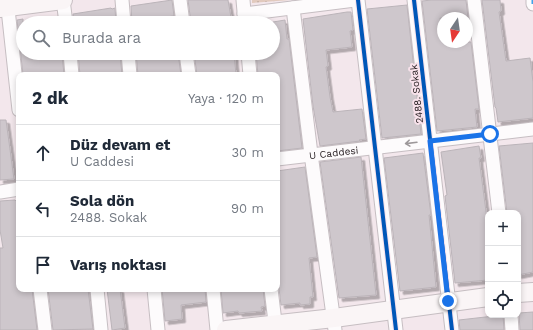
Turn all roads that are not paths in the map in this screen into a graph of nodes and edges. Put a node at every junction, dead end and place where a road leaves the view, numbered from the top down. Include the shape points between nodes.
1 (63, 0) edge
2 (122, 0) edge
3 (180, 0) edge
4 (243, 0) edge
5 (355, 0) edge
6 (358, 0) edge
7 (414, 0) edge
8 (474, 0) edge
9 (532, 0) edge
10 (533, 4) edge
11 (5, 5) edge
12 (293, 8) junction
13 (65, 16) edge
14 (123, 16) edge
15 (182, 16) edge
16 (245, 16) edge
17 (258, 16) edge
18 (71, 60) edge
19 (129, 60) edge
20 (187, 60) edge
21 (249, 60) edge
22 (72, 72) edge
23 (130, 72) edge
24 (189, 72) edge
25 (250, 72) edge
26 (16, 88) edge
27 (533, 128) edge
28 (490, 134) junction
29 (430, 141) junction
30 (375, 147) junction
31 (311, 154) junction
32 (280, 159) edge
33 (16, 189) edge
34 (0, 192) edge
35 (499, 210) edge
36 (40, 292) edge
37 (97, 292) edge
38 (154, 292) edge
39 (213, 292) edge
40 (271, 292) edge
41 (533, 292) edge
42 (521, 293) edge
43 (485, 297) edge
44 (448, 301) junction
45 (393, 311) junction
46 (511, 318) edge
47 (335, 324) edge
48 (275, 327) edge
49 (45, 330) edge
50 (101, 330) edge
51 (158, 330) edge
52 (218, 330) edge
53 (226, 330) edge
54 (396, 330) edge
55 (452, 330) edge
56 (512, 330) edge

1 - 11 main road
1 - 13 street
2 - 14 street
3 - 15 street
4 - 16 street
5 - 12 street
6 - 30 street
7 - 29 street, 2488. Sokak
8 - 28 street
9 - 10 street
11 - 26 street
12 - 17 street
12 - 31 street
18 - 22 street
19 - 23 street
20 - 24 street
21 - 25 street
27 - 28 street, U Caddesi
28 - 29 street, U Caddesi
28 - 35 street
29 -> 30 street, U Caddesi
29 - 44 street, 2488. Sokak
30 - 31 street, U Caddesi
30 - 45 street
31 - 32 street, U Caddesi
31 - 47 street
33 - 34 street
36 - 49 street
37 - 50 street
38 - 51 street
39 - 52 street
40 - 48 street
41 - 42 main road
43 - 44 main road
44 - 45 main road
44 - 55 street, 2488. Sokak
45 - 47 main road
45 - 54 street
46 - 56 street
47 - 48 main road
48 - 53 main road

